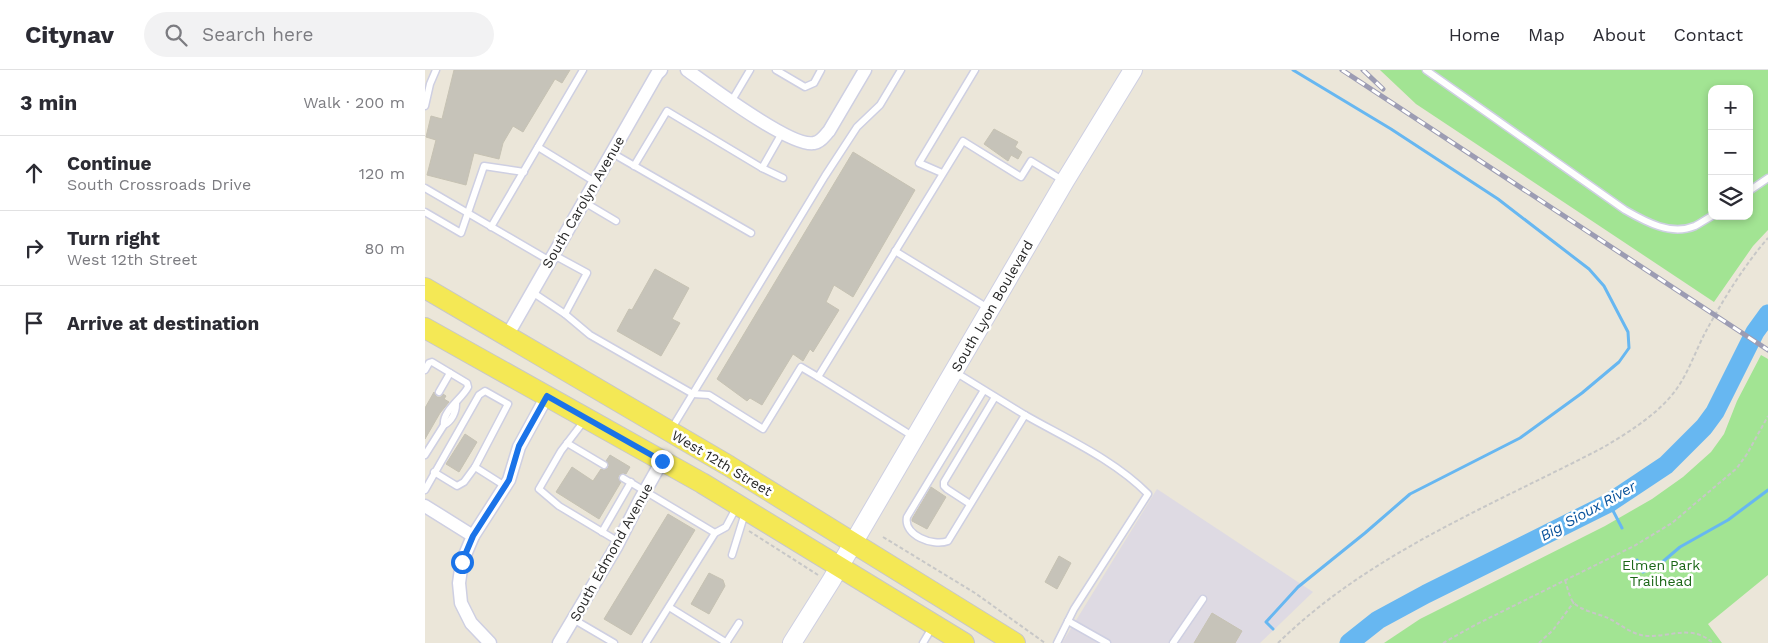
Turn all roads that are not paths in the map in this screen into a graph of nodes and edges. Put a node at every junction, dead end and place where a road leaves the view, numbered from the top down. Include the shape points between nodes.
1 (436, 70) edge
2 (583, 70) edge
3 (661, 70) edge
4 (687, 70) edge
5 (750, 70) edge
6 (776, 70) edge
7 (821, 70) edge
8 (865, 70) edge
9 (901, 70) edge
10 (975, 70) edge
11 (1133, 70) edge
12 (1426, 70) edge
13 (731, 102) junction
14 (425, 106) edge
15 (782, 133) junction
16 (538, 147) junction
17 (612, 153) junction
18 (634, 166) junction
19 (762, 168) junction
20 (523, 172) junction
21 (942, 173) junction
22 (783, 178) dead end
23 (1768, 178) edge
24 (595, 182) junction
25 (1065, 182) junction
26 (425, 188) edge
27 (1753, 188) edge
28 (584, 202) junction
29 (425, 212) edge
30 (468, 213) junction
31 (1708, 218) edge
32 (616, 221) dead end
33 (491, 227) junction
34 (751, 233) dead end
35 (895, 251) junction
36 (552, 258) junction
37 (425, 288) edge
38 (532, 292) junction
39 (990, 310) junction
40 (565, 314) junction
41 (425, 328) edge
42 (507, 336) junction
43 (425, 370) edge
44 (953, 372) junction
45 (450, 373) junction
46 (818, 378) junction
47 (984, 390) junction
48 (439, 392) dead end
49 (693, 394) junction
50 (547, 396) junction
51 (995, 397) junction
52 (1025, 415) junction
53 (586, 418) junction
54 (670, 432) junction
55 (915, 438) junction
56 (567, 443) junction
57 (425, 455) edge
58 (662, 461) junction
59 (603, 465) dead end
60 (475, 467) junction
61 (434, 472) junction
62 (623, 478) dead end
63 (631, 482) junction
64 (505, 486) junction
65 (425, 490) edge
66 (645, 491) junction
67 (970, 504) junction
68 (425, 506) edge
69 (742, 507) junction
70 (602, 532) junction
71 (715, 533) junction
72 (473, 536) junction
73 (619, 542) junction
74 (853, 543) junction
75 (732, 555) dead end
76 (839, 566) junction
77 (1203, 600) dead end
78 (669, 606) junction
79 (573, 619) junction
80 (1068, 621) junction
81 (739, 623) dead end
82 (934, 625) junction
83 (491, 643) edge
84 (559, 643) edge
85 (614, 643) edge
86 (646, 643) edge
87 (726, 643) edge
88 (793, 643) edge
89 (923, 643) edge
90 (963, 643) edge
91 (1015, 643) edge
92 (1057, 643) edge
93 (1107, 643) edge
94 (1173, 643) edge

1 - 14 lane
2 - 16 lane
3 - 17 street, South Carolyn Avenue
4 - 13 street
5 - 13 lane
6 - 7 lane via 805,87 814,83
8 - 15 street via 822,139 814,143
9 - 49 lane via 880,105 857,127 825,176
10 - 21 lane via 919,162
11 - 25 street, South Lyon Boulevard
12 - 31 lane via 1645,222 1678,230
13 - 15 street
15 - 19 lane
16 - 20 lane
16 - 24 lane
17 - 18 lane
17 - 24 street, South Carolyn Avenue
18 - 19 lane via 667,111
18 - 34 lane
19 - 22 lane
20 - 30 lane via 484,166
20 - 33 lane
21 - 25 lane via 963,141 1021,176 1031,161
21 - 35 lane
23 - 27 lane
24 - 28 street, South Carolyn Avenue
25 - 39 street, South Lyon Boulevard
26 - 30 lane
28 - 32 lane
28 - 36 street, South Carolyn Avenue
29 - 30 lane via 461,233
30 - 33 lane
33 - 36 lane
35 - 39 lane
35 - 46 lane
36 - 38 street, South Carolyn Avenue
36 - 40 lane via 587,273
37 - 42 main road, West 12th Street
38 - 40 lane
38 - 42 street, South Carolyn Avenue
39 - 44 street, South Lyon Boulevard
40 - 49 lane via 590,335
41 - 50 main road, West 12th Street
42 - 54 main road, West 12th Street
43 - 45 lane via 432,362
44 - 47 lane
44 - 55 street, South Lyon Boulevard
45 - 48 lane
45 - 57 lane via 467,383 468,387 457,404 451,407
46 - 49 lane via 801,367 763,429 709,395
46 - 55 lane
47 - 51 lane
47 - 67 lane via 906,522 915,534 931,543 941,544 948,541
49 - 54 lane
50 - 53 main road, West 12th Street
50 - 64 street via 519,446
51 - 52 lane
51 - 67 lane via 944,482 947,489
52 - 67 lane
52 - 80 lane via 1101,457 1132,478 1148,494
53 - 56 lane
53 - 58 main road, West 12th Street
54 - 74 main road, West 12th Street
55 - 74 street, South Lyon Boulevard
56 - 59 lane
56 - 70 lane via 539,489 559,506
58 - 66 street, South Edmond Avenue
58 - 69 main road, West 12th Street
60 - 61 lane via 457,486
60 - 61 lane via 507,404 485,391 479,395
60 - 64 lane
61 - 65 lane
62 - 63 lane
63 - 66 lane
63 - 70 lane
64 - 72 street
66 - 71 lane
66 - 73 street, South Edmond Avenue
68 - 72 street
69 - 71 lane via 726,527
69 - 75 lane
69 - 76 main road, West 12th Street
70 - 73 lane
71 - 78 lane
72 - 83 street via 462,562 461,603 471,623
73 - 79 street, South Edmond Avenue
74 - 76 street, South Lyon Boulevard
74 - 91 main road, West 12th Street
76 - 82 main road, West 12th Street
76 - 88 street, South Lyon Boulevard
77 - 94 lane
78 - 86 lane
78 - 87 lane
79 - 84 street, South Edmond Avenue
79 - 85 lane
80 - 92 lane
80 - 93 lane
81 - 87 lane
82 - 89 lane
82 - 90 main road, West 12th Street

